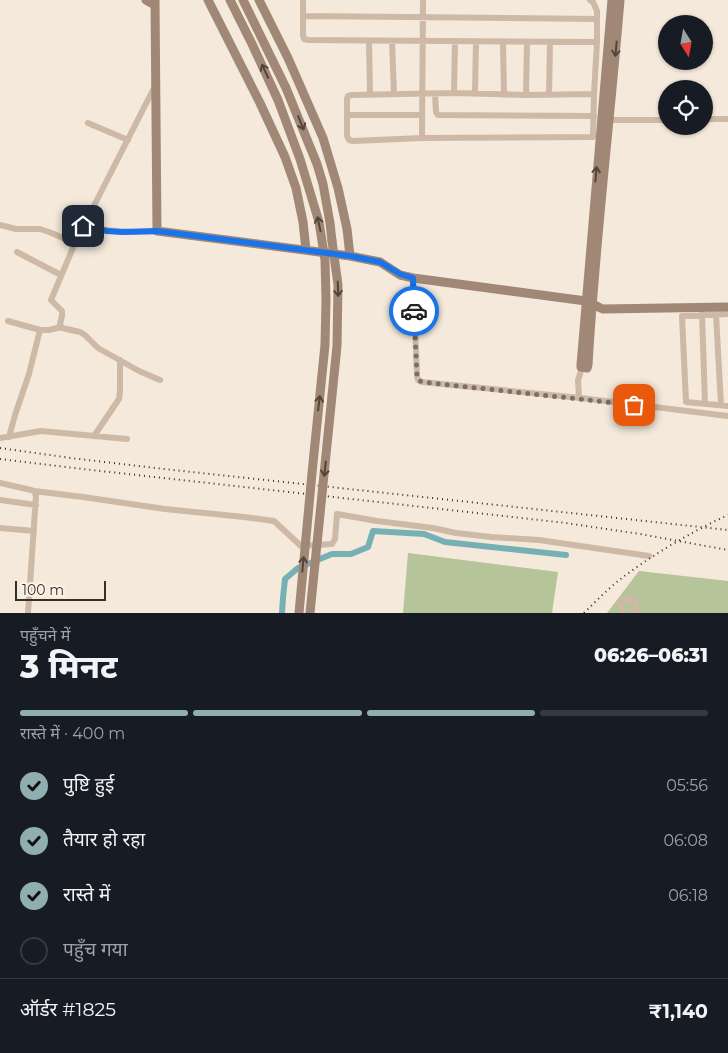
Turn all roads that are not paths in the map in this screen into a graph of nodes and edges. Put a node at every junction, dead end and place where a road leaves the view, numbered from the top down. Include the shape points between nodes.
1 (146, 0) edge
2 (208, 0) edge
3 (230, 0) edge
4 (243, 0) edge
5 (259, 0) edge
6 (303, 0) edge
7 (423, 0) edge
8 (590, 0) edge
9 (612, 0) edge
10 (620, 0) edge
11 (155, 2) edge
12 (302, 16) junction
13 (422, 17) junction
14 (597, 19) junction
15 (369, 41) junction
16 (392, 41) junction
17 (422, 42) junction
18 (455, 42) junction
19 (476, 42) junction
20 (503, 42) junction
21 (526, 42) junction
22 (550, 42) junction
23 (598, 42) junction
24 (156, 84) junction
25 (454, 93) junction
26 (370, 94) junction
27 (394, 94) junction
28 (422, 94) junction
29 (435, 94) junction
30 (475, 94) junction
31 (594, 94) junction
32 (504, 95) junction
33 (526, 95) junction
34 (549, 95) junction
35 (347, 115) junction
36 (422, 115) junction
37 (594, 116) junction
38 (713, 119) edge
39 (728, 119) edge
40 (610, 120) junction
41 (658, 120) edge
42 (88, 123) dead end
43 (422, 138) junction
44 (128, 140) junction
45 (0, 225) edge
46 (83, 226) junction
47 (157, 231) junction
48 (75, 243) junction
49 (306, 250) junction
50 (17, 252) dead end
51 (350, 256) junction
52 (61, 275) junction
53 (413, 278) junction
54 (589, 301) junction
55 (728, 307) edge
56 (701, 312) junction
57 (728, 314) edge
58 (716, 315) junction
59 (8, 322) dead end
60 (61, 326) junction
61 (40, 330) junction
62 (120, 360) junction
63 (582, 368) joint
64 (160, 380) dead end
65 (579, 398) junction
66 (707, 404) junction
67 (725, 405) edge
68 (705, 414) junction
69 (728, 416) edge
70 (94, 436) junction
71 (9, 437) junction
72 (0, 438) edge
73 (127, 439) dead end
74 (0, 483) edge
75 (34, 491) junction
76 (0, 500) edge
77 (36, 504) junction
78 (0, 528) edge
79 (34, 531) junction
80 (650, 556) dead end
81 (28, 613) edge
82 (298, 613) edge
83 (310, 613) edge
84 (624, 613) edge
85 (635, 613) edge

1 - 11 street
2 - 49 street via 285,157 296,188
82 -> 3 street, bridge via 326,345 325,260 319,222 300,159 278,100
4 -> 83 street, bridge via 286,88 317,164 330,223 338,285 337,346
5 - 51 street via 323,138 338,188
6 - 12 street
7 - 13 street
8 - 14 street via 597,11
54 -> 9 street
10 -> 40 street
11 - 24 street
12 - 13 street
12 - 15 street via 302,35 306,40
13 - 14 street
13 - 17 street
14 - 23 street
15 - 16 street
15 - 26 street
16 - 17 street
16 - 27 street
17 - 18 street
17 - 28 street
18 - 19 street
18 - 25 street
19 - 20 street
19 - 30 street
20 - 21 street
20 - 32 street
21 - 22 street
21 - 33 street
22 - 23 street
22 - 34 street
23 - 31 street
24 - 44 street
24 - 47 street
25 - 29 street
25 - 30 street
26 - 27 street
26 - 35 street via 348,96
27 - 28 street
28 - 29 street
28 - 36 street
29 - 37 street via 438,115
30 - 32 street
31 - 34 street
31 - 37 street
32 - 33 street
33 - 34 street
35 - 36 street
35 - 43 street via 347,136 353,141
36 - 43 street
37 - 43 street via 593,137
38 - 39 street
40 - 41 street
40 - 54 street
42 - 44 street
44 - 46 street
45 - 48 street via 40,229
46 - 47 street via 122,232
46 - 48 street
47 - 49 street
48 - 52 street
49 - 51 street
50 - 52 street
51 - 53 street via 380,262
52 - 60 street via 51,300 62,311
53 - 54 street
53 - 65 street via 417,376 420,381
54 - 56 street via 600,308 610,309
54 - 63 street via 588,365
55 - 56 street
56 - 58 street
56 - 66 street
56 - 66 street via 682,316 686,402
57 - 58 street
58 - 67 street
59 - 61 street
60 - 61 street
60 - 62 street via 85,335 98,348
61 - 71 street
62 - 64 street
62 - 70 street via 119,399
63 - 65 street via 578,380
65 - 68 street
66 - 67 street
66 - 68 street
68 - 69 street
70 - 71 street via 41,431
70 - 73 street
71 - 72 street
74 - 75 street
75 - 77 street
75 - 80 street via 274,521 301,546 332,544 337,514 456,533 539,540
76 - 77 street
77 - 79 street
78 - 79 street
79 - 81 street
84 - 85 street via 621,600 629,599 635,602

